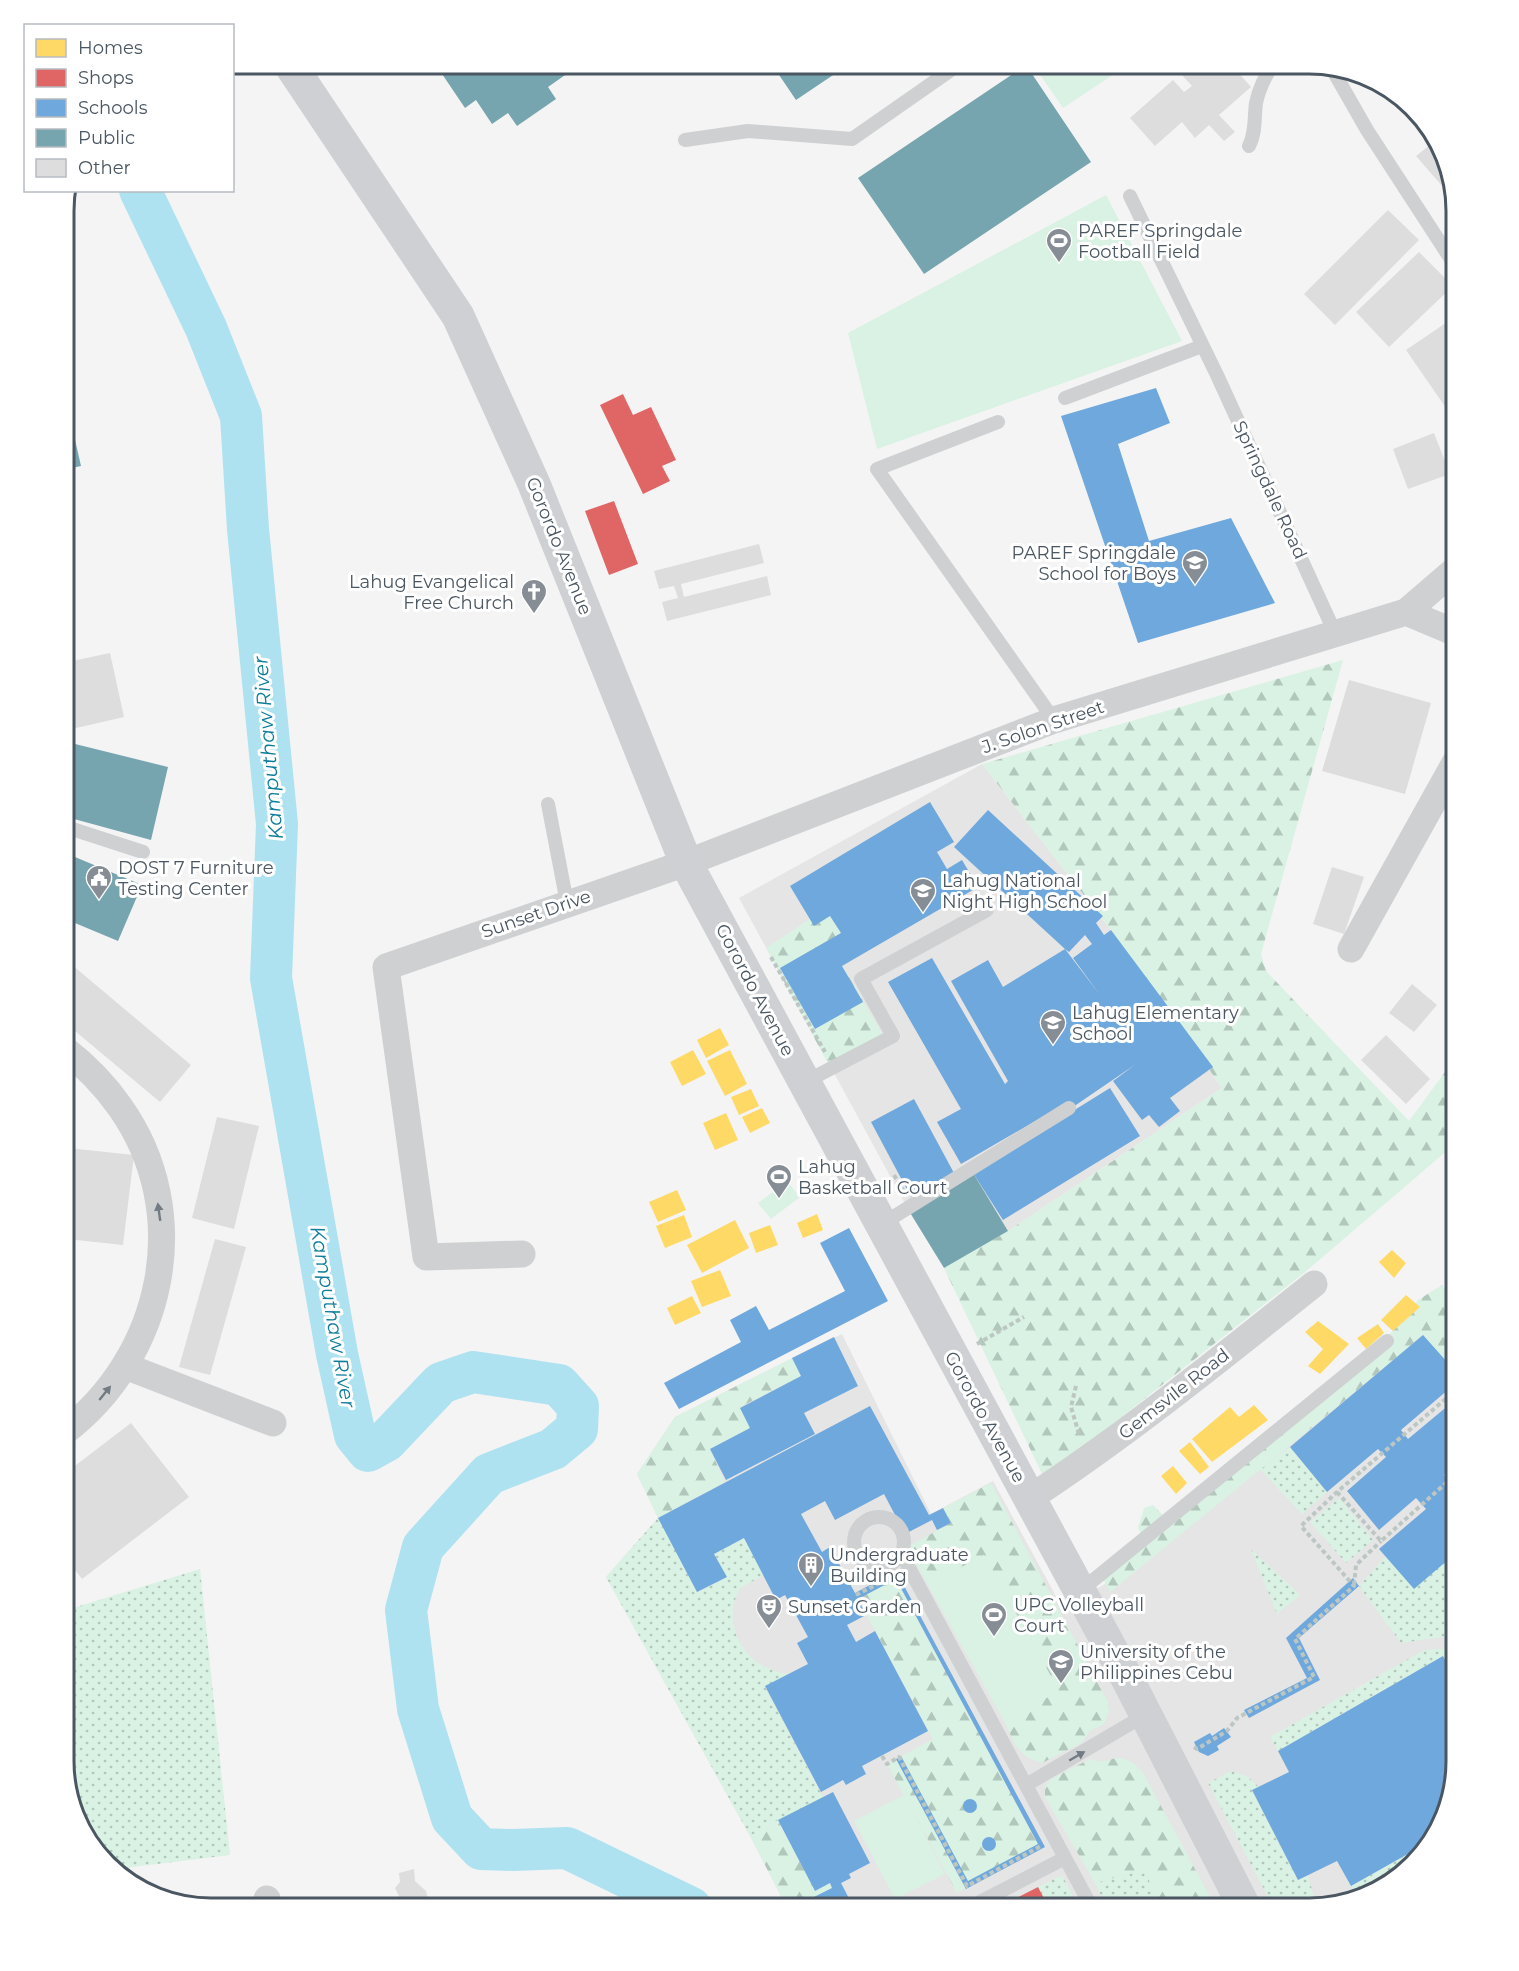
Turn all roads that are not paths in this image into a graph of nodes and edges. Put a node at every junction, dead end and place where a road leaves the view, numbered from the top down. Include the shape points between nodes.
1 (296, 74) edge
2 (945, 74) edge
3 (1266, 74) edge
4 (1336, 76) edge
5 (685, 140) dead end
6 (1249, 146) dead end
7 (1130, 196) dead end
8 (1446, 252) edge
9 (1202, 346) junction
10 (1065, 398) dead end
11 (998, 422) dead end
12 (1446, 578) edge
13 (1406, 612) junction
14 (1446, 629) edge
15 (1336, 635) junction
16 (1054, 720) junction
17 (1446, 779) edge
18 (548, 804) dead end
19 (74, 830) edge
20 (142, 852) dead end
21 (686, 863) junction
22 (567, 903) junction
23 (987, 910) dead end
24 (1351, 949) dead end
25 (74, 1058) edge
26 (805, 1082) junction
27 (1069, 1108) dead end
28 (881, 1225) junction
29 (522, 1254) dead end
30 (1314, 1284) dead end
31 (1387, 1341) dead end
32 (125, 1366) junction
33 (74, 1423) edge
34 (273, 1423) dead end
35 (1030, 1498) junction
36 (901, 1553) dead end
37 (1080, 1591) junction
38 (1145, 1715) junction
39 (1026, 1785) junction
40 (1065, 1858) junction
41 (988, 1898) edge
42 (1087, 1898) edge
43 (1240, 1898) edge

1 - 21 main road, Gorordo Avenue via 458,316 534,484
2 - 5 lane via 852,139 748,131
3 - 6 lane via 1259,91
4 - 8 lane
7 - 9 lane, Springdale Road
9 - 10 lane
9 - 15 lane, Springdale Road
11 - 16 lane via 877,469
12 - 13 street, J. Solon Street
13 - 14 street
13 - 15 street, J. Solon Street
15 - 16 street, J. Solon Street
16 - 21 street, J. Solon Street
17 - 24 street
18 - 22 lane
19 - 20 lane
21 - 22 street, Sunset Drive
21 - 26 main road, Gorordo Avenue
22 - 29 street, Sunset Drive via 386,967 426,1257
23 - 26 lane via 861,979 893,1036
32 -> 25 street via 154,1302 160,1216 155,1187 136,1133 97,1078
26 - 28 main road, Gorordo Avenue
27 - 28 lane
28 - 35 main road, Gorordo Avenue
30 - 35 street, Gemsvile Road via 1087,1461
31 - 37 lane
33 -> 32 street via 98,1402
32 - 34 street
35 - 37 main road, Gorordo Avenue
36 - 39 lane
37 - 38 main road, Gorordo Avenue
39 -> 38 lane
38 - 43 main road, Gorordo Avenue
39 - 40 lane
40 - 41 lane
40 - 42 lane

